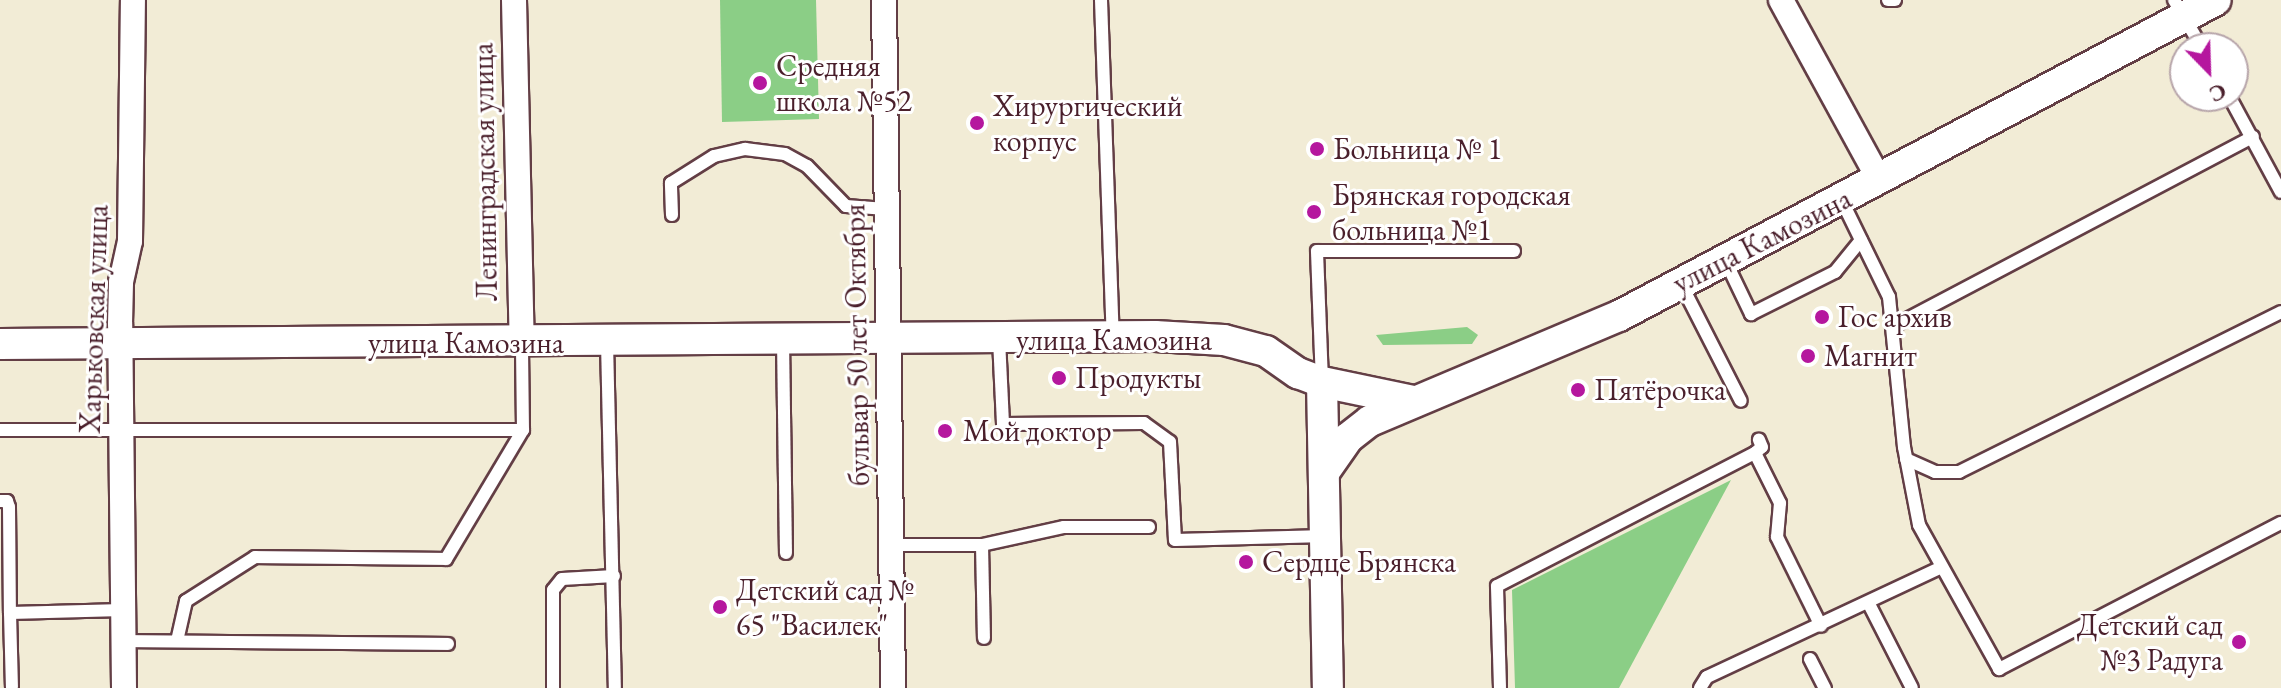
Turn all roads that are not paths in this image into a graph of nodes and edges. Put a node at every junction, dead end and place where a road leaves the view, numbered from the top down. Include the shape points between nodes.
1 (133, 0) edge
2 (514, 0) edge
3 (884, 0) edge
4 (1101, 0) edge
5 (1781, 0) edge
6 (1888, 0) edge
7 (1895, 0) edge
8 (2216, 0) edge
9 (2179, 8) edge
10 (2193, 32) edge
11 (2238, 112) edge
12 (2253, 137) junction
13 (1880, 181) junction
14 (2281, 192) edge
15 (1842, 201) junction
16 (886, 209) junction
17 (672, 215) dead end
18 (1861, 240) junction
19 (1514, 251) dead end
20 (1725, 261) junction
21 (1681, 284) junction
22 (2281, 312) edge
23 (1892, 327) junction
24 (1113, 337) junction
25 (999, 339) junction
26 (783, 340) junction
27 (891, 340) junction
28 (522, 342) junction
29 (607, 342) junction
30 (0, 344) edge
31 (120, 344) junction
32 (1322, 382) junction
33 (1413, 401) junction
34 (1741, 401) dead end
35 (0, 430) edge
36 (120, 430) junction
37 (523, 430) junction
38 (1759, 440) dead end
39 (1755, 453) junction
40 (1906, 459) junction
41 (1325, 471) junction
42 (0, 501) edge
43 (2281, 523) edge
44 (1149, 527) dead end
45 (1326, 536) junction
46 (893, 545) junction
47 (982, 545) junction
48 (786, 553) dead end
49 (1942, 567) junction
50 (614, 576) junction
51 (1869, 604) junction
52 (123, 610) junction
53 (10, 613) junction
54 (1821, 626) junction
55 (984, 638) dead end
56 (124, 641) junction
57 (177, 641) junction
58 (448, 644) dead end
59 (1810, 659) dead end
60 (12, 687) edge
61 (124, 688) edge
62 (553, 688) edge
63 (615, 688) edge
64 (893, 688) edge
65 (1328, 688) edge
66 (1500, 688) edge
67 (1700, 688) edge
68 (1825, 688) edge
69 (1912, 688) edge

1 - 31 street, Харьковская улица via 130,241 121,282
2 - 28 street, Ленинградская улица
3 - 16 street, бульвар 50 лет Октября
4 - 24 lane
5 - 13 street
6 - 7 lane
8 - 9 street, улица Камозина
9 - 10 lane
9 - 13 street, улица Камозина
11 - 12 lane
12 - 14 lane
12 - 23 lane
13 - 15 street, улица Камозина
15 - 18 lane
15 - 20 street, улица Камозина
16 - 17 lane via 846,206 796,160 745,149 714,156 671,183
16 - 27 street, бульвар 50 лет Октября
18 - 20 lane via 1835,272 1751,314
18 - 23 lane via 1889,297
19 - 32 lane via 1317,251
20 - 21 street, улица Камозина
21 - 33 street, улица Камозина via 1619,316
21 - 34 lane
22 - 40 lane via 1959,472 1935,472
23 - 40 lane
24 - 25 street, улица Камозина
24 - 32 street, улица Камозина via 1224,340 1266,351
25 - 27 street, улица Камозина
25 - 45 lane via 1003,424 1144,423 1170,442 1175,540
26 - 27 street, улица Камозина
26 - 29 street, улица Камозина
26 - 48 lane
27 - 46 street, бульвар 50 лет Октября
28 - 29 street, улица Камозина
28 - 31 street, улица Камозина
28 - 37 lane
29 - 50 lane
30 - 31 street, улица Камозина
31 - 36 street, Харьковская улица
32 - 33 street, улица Камозина
32 - 41 street
33 - 41 street via 1348,438
35 - 36 lane
36 - 37 lane
36 - 52 street, Харьковская улица
37 - 57 lane via 446,559 255,557 186,601
38 - 39 lane via 1762,447
39 - 54 lane via 1780,503 1777,537
39 - 66 lane via 1497,586
40 - 49 lane via 1919,525
41 - 45 street
42 - 53 lane via 9,507
43 - 49 lane via 1999,669
44 - 47 lane via 1064,527
45 - 65 street
46 - 47 lane
46 - 64 street, бульвар 50 лет Октября
47 - 55 lane
49 - 51 lane
50 - 62 lane via 562,579 553,590
50 - 63 lane
51 - 54 lane
51 - 69 lane
52 - 53 lane
52 - 56 street, Харьковская улица
53 - 60 lane
54 - 67 lane via 1707,677
56 - 57 lane
56 - 61 street, Харьковская улица
57 - 58 lane
59 - 68 lane

